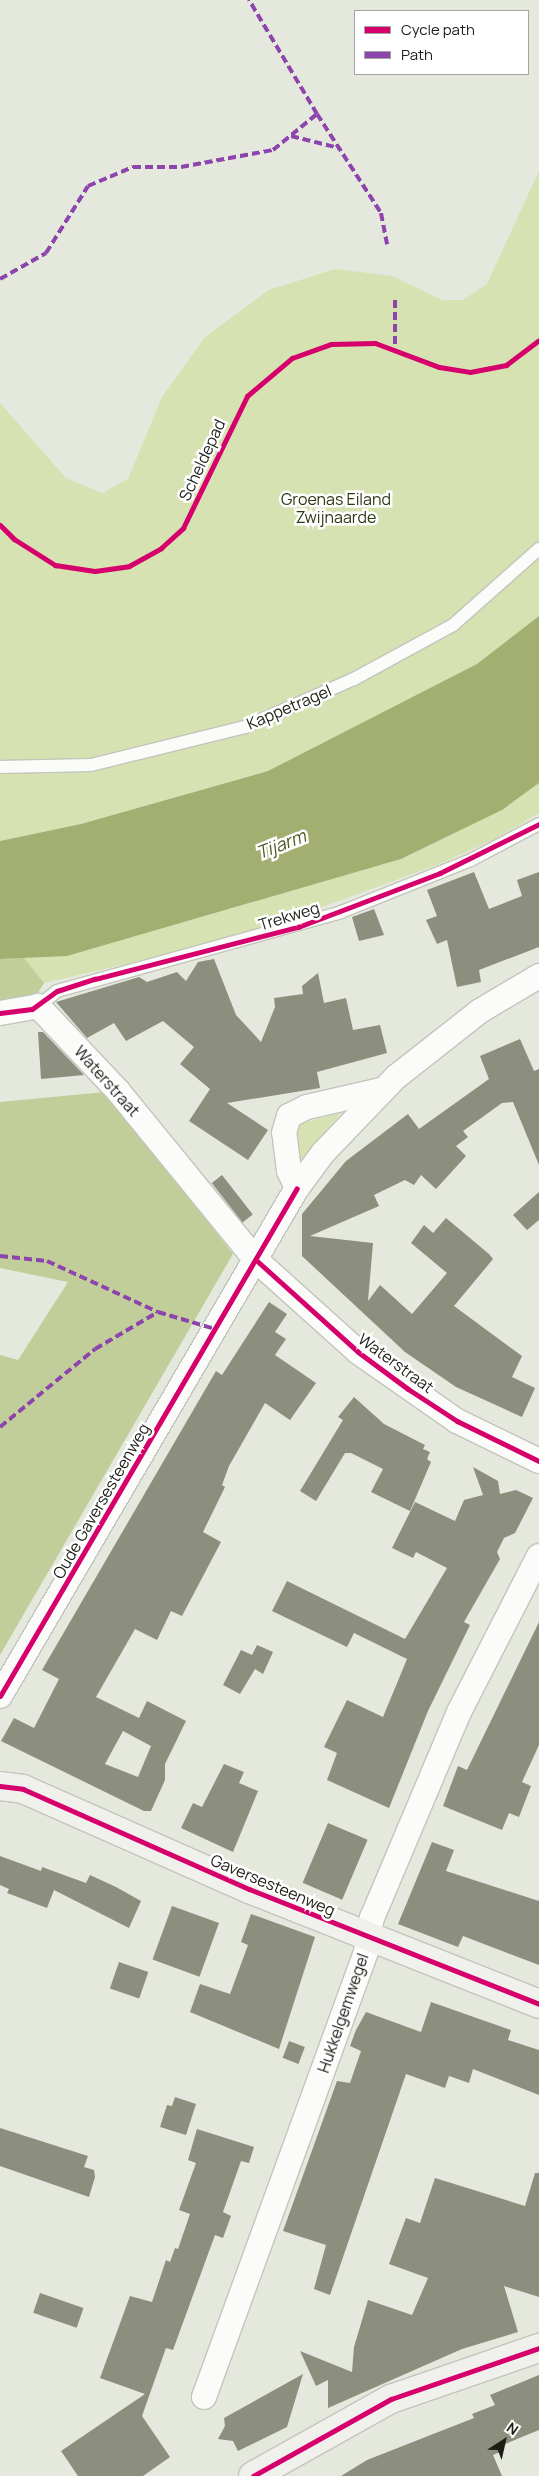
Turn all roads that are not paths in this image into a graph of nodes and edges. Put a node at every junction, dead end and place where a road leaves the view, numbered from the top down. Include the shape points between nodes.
1 (539, 549) edge
2 (0, 767) edge
3 (539, 824) edge
4 (539, 976) edge
5 (38, 1006) junction
6 (0, 1013) edge
7 (384, 1089) junction
8 (297, 1188) junction
9 (256, 1260) junction
10 (539, 1461) edge
11 (539, 1556) edge
12 (0, 1696) edge
13 (0, 1786) edge
14 (368, 1937) junction
15 (539, 2004) edge
16 (539, 2348) edge
17 (204, 2397) dead end
18 (254, 2476) edge

1 - 2 lane, Kappetragel via 453,625 354,680 245,727 91,765
3 - 5 lane, Trekweg via 471,860 357,906 298,927 57,991
4 - 7 street, Oude Gaversesteenweg via 480,1010
5 - 6 street
5 - 9 street, Waterstraat via 118,1091
7 - 8 street, Oude Gaversesteenweg
7 - 8 street, Oude Gaversesteenweg via 307,1107 289,1116 284,1133 289,1171
8 - 9 street, Oude Gaversesteenweg
9 - 10 street, Waterstraat via 358,1352 408,1389 457,1421
9 - 12 street, Oude Gaversesteenweg
11 - 14 street, Hukkelgemwegel via 459,1712
13 - 14 street, Gaversesteenweg via 23,1789
14 - 15 street, Gaversesteenweg
14 - 17 street, Hukkelgemwegel
16 - 18 street via 391,2400

